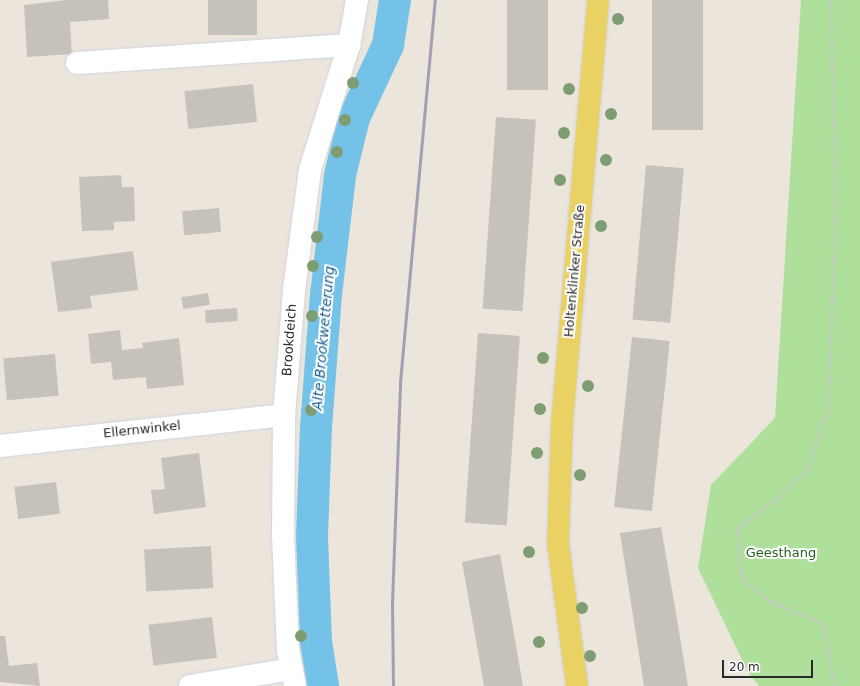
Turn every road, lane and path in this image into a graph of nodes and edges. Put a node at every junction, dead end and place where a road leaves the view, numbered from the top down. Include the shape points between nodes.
1 (357, 0) edge
2 (598, 0) edge
3 (831, 0) edge
4 (349, 45) junction
5 (77, 63) dead end
6 (284, 415) junction
7 (0, 446) edge
8 (293, 678) edge
9 (190, 686) edge
10 (577, 686) edge
11 (834, 686) edge

1 - 4 street, Brookdeich
2 - 10 main road, Holtenklinker Straße via 562,422 558,543
3 - 11 path via 837,206 828,412 807,470 777,499 738,528 742,578 771,602 823,623
4 - 5 street
4 - 6 street, Brookdeich via 310,170 294,290
6 - 7 street, Ellernwinkel
6 - 8 street, Brookdeich via 283,536
8 - 9 street

